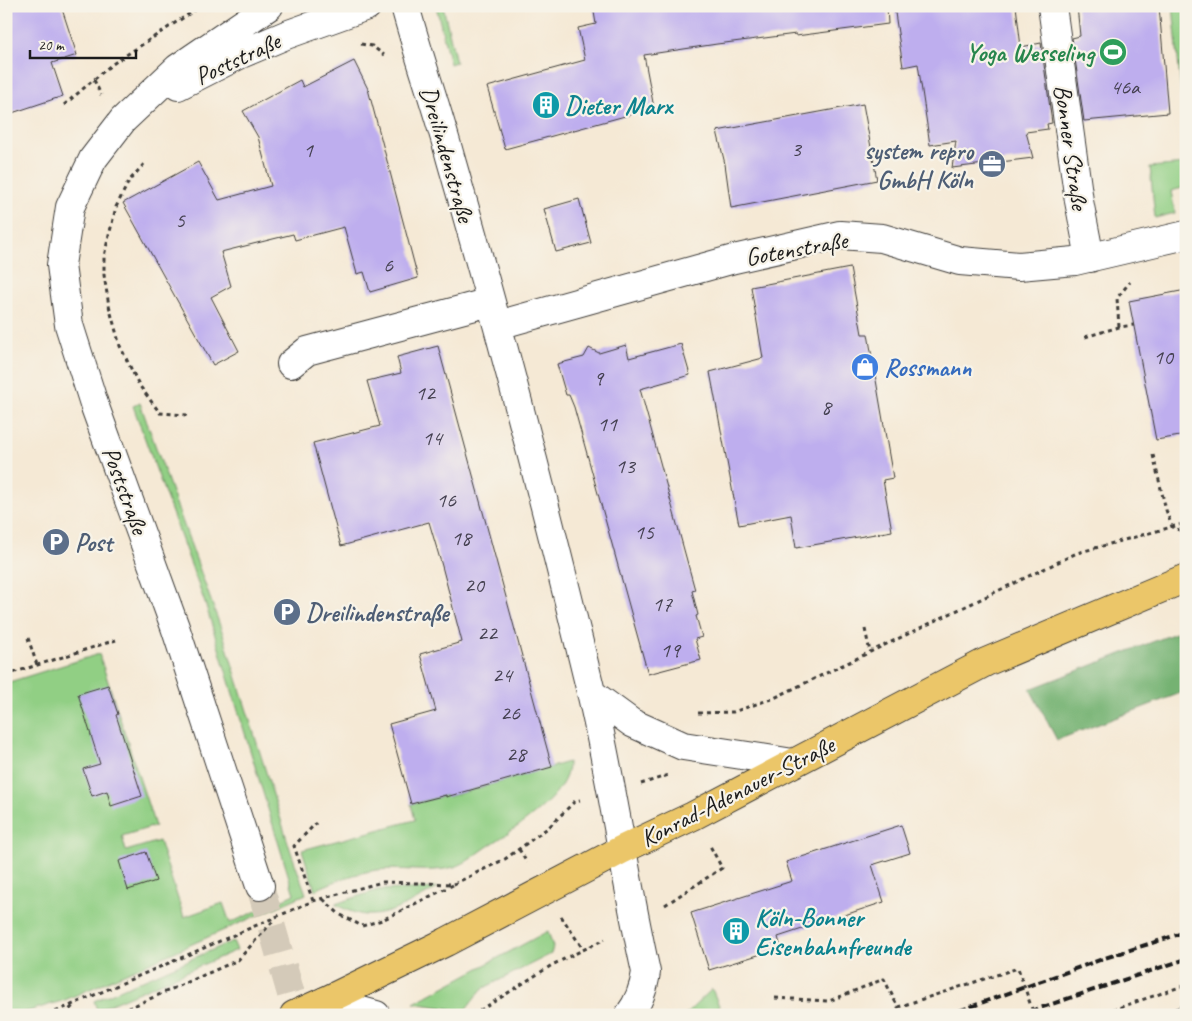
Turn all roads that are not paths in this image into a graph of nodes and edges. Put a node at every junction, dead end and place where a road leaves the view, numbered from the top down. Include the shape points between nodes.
1 (269, 6) edge
2 (367, 6) edge
3 (405, 6) edge
4 (1052, 6) edge
5 (139, 106) junction
6 (1186, 235) edge
7 (1090, 258) junction
8 (494, 313) junction
9 (291, 364) dead end
10 (1186, 578) edge
11 (591, 693) junction
12 (794, 763) junction
13 (621, 850) junction
14 (260, 886) tunnel mouth
15 (326, 1002) junction
16 (294, 1015) edge
17 (376, 1015) edge
18 (629, 1015) edge

1 - 5 street, Poststraße via 178,68
2 - 5 street, Poststraße via 241,54
3 - 8 street, Dreilindenstraße
4 - 7 street, Bonner Straße
5 - 14 street, Poststraße via 123,120 93,159 70,207 61,265 69,325 95,407 175,627
6 - 7 street, Gotenstraße
7 - 8 street, Gotenstraße via 1020,266 960,261 882,238 840,235
8 - 9 street via 307,351
8 - 11 street, Dreilindenstraße
10 - 12 main road, Konrad-Adenauer-Straße via 986,662
11 - 12 street via 632,723 683,746
11 - 13 street, Dreilindenstraße via 618,819
12 - 13 main road, Konrad-Adenauer-Straße
13 - 15 main road, Konrad-Adenauer-Straße
13 - 18 street, Dreilindenstraße via 646,972 644,986
15 - 16 main road, Konrad-Adenauer-Straße
15 - 17 street

